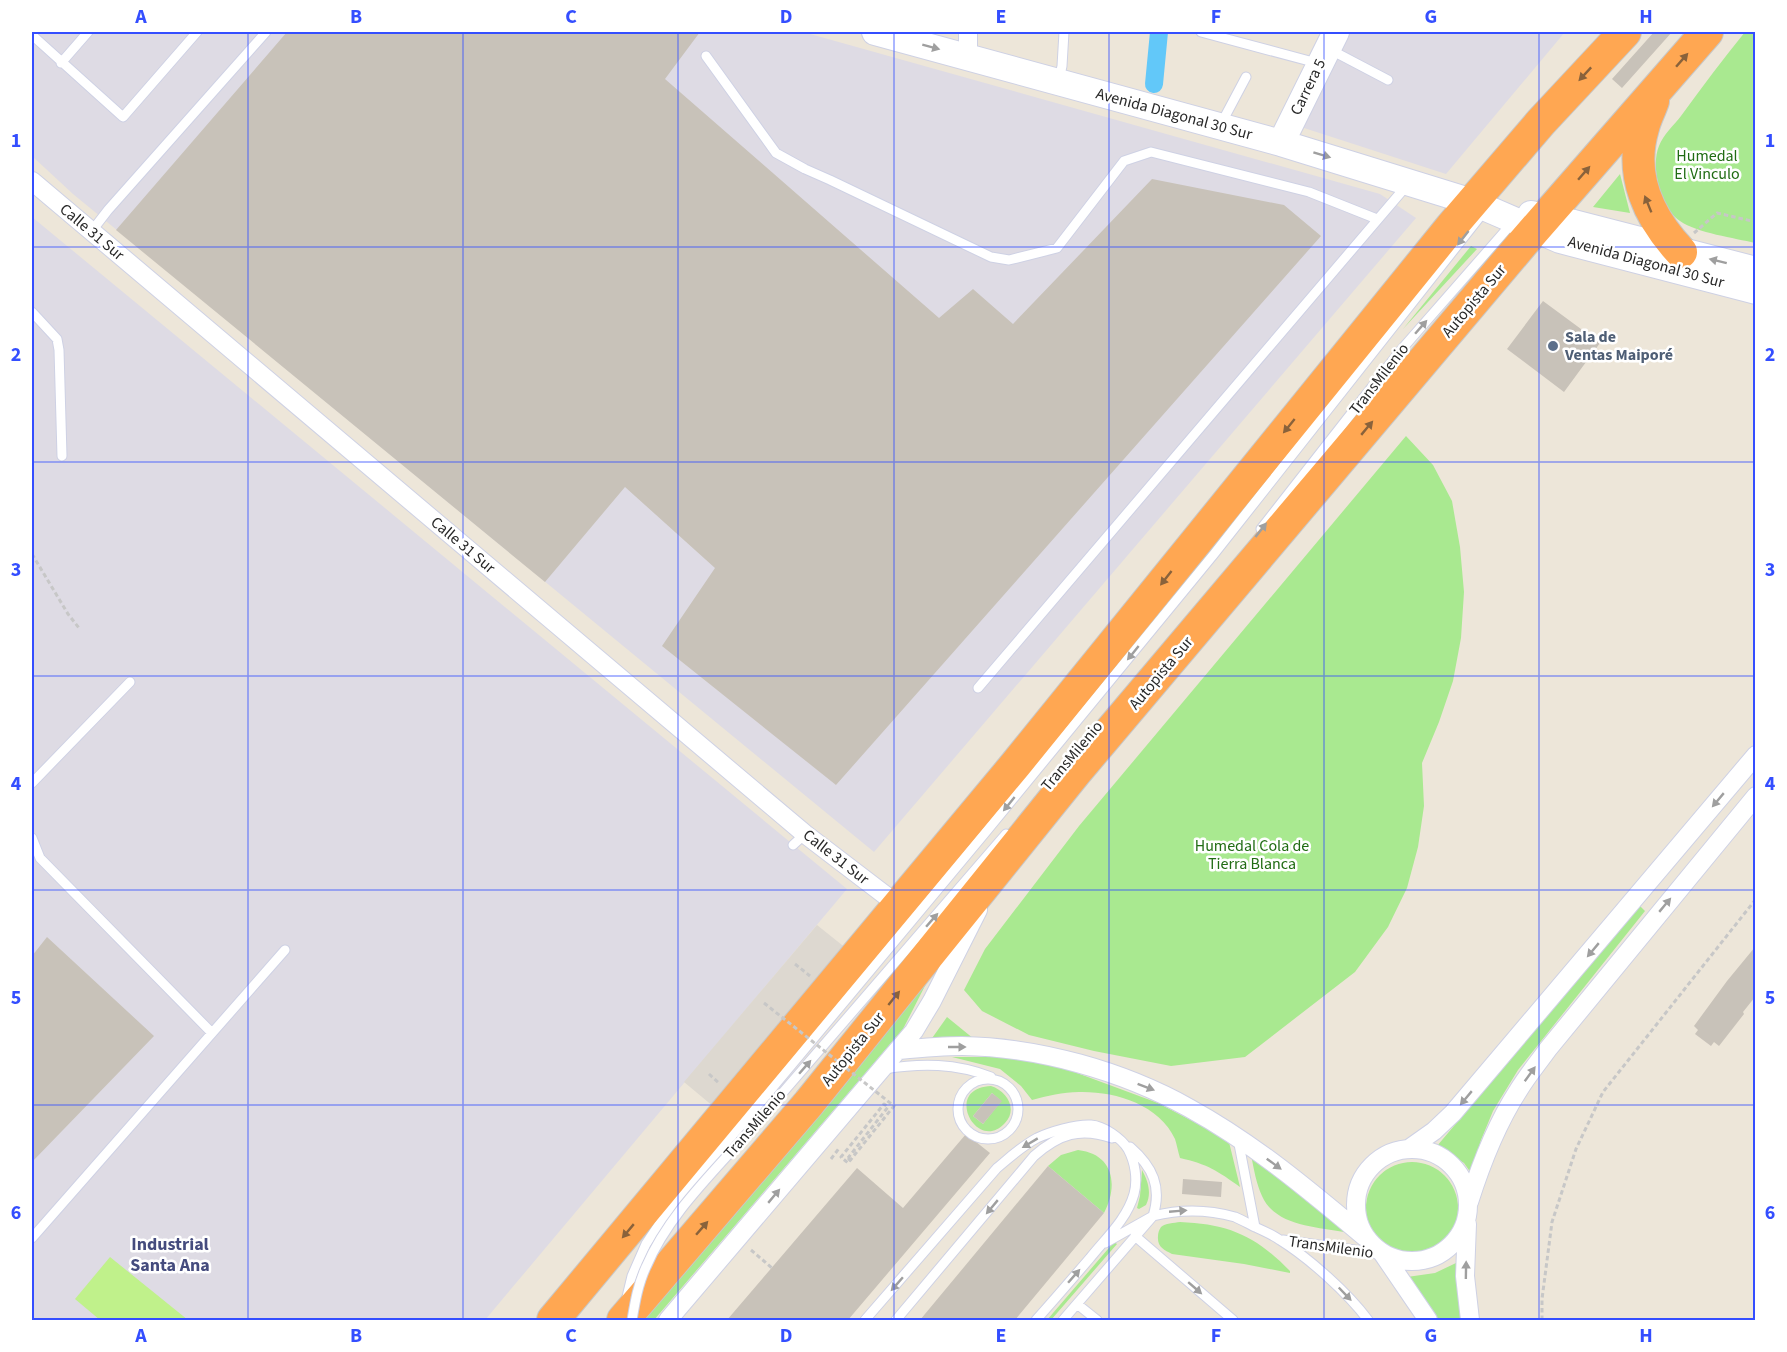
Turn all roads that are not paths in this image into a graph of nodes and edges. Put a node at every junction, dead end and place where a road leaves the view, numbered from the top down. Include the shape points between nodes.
1 (88, 32) edge
2 (197, 32) edge
3 (266, 32) edge
4 (875, 32) edge
5 (968, 32) edge
6 (1064, 32) edge
7 (1201, 32) edge
8 (1625, 32) edge
9 (1707, 32) edge
10 (32, 35) edge
11 (1327, 48) edge
12 (706, 56) dead end
13 (968, 57) junction
14 (61, 63) junction
15 (1246, 77) dead end
16 (1388, 80) dead end
17 (1058, 82) junction
18 (1657, 89) junction
19 (1220, 126) junction
20 (1281, 143) junction
21 (32, 181) edge
22 (1409, 182) junction
23 (1486, 204) junction
24 (1529, 217) junction
25 (1377, 219) junction
26 (91, 231) junction
27 (1680, 252) junction
28 (1755, 270) edge
29 (1755, 291) edge
30 (32, 312) edge
31 (62, 456) dead end
32 (1255, 536) dead end
33 (130, 682) dead end
34 (978, 688) dead end
35 (1755, 755) edge
36 (1739, 775) junction
37 (32, 783) edge
38 (1755, 791) edge
39 (1755, 796) edge
40 (1010, 830) dead end
41 (32, 838) edge
42 (997, 870) junction
43 (898, 905) junction
44 (285, 950) dead end
45 (212, 1033) junction
46 (898, 1050) junction
47 (881, 1069) junction
48 (999, 1081) junction
49 (1238, 1139) junction
50 (1124, 1142) junction
51 (1410, 1148) junction
52 (1468, 1210) junction
53 (1153, 1216) junction
54 (1255, 1227) junction
55 (1135, 1236) junction
56 (1365, 1237) junction
57 (32, 1239) edge
58 (1280, 1239) junction
59 (1101, 1245) junction
60 (1383, 1254) junction
61 (1077, 1304) junction
62 (553, 1320) edge
63 (622, 1320) edge
64 (632, 1320) edge
65 (668, 1320) edge
66 (866, 1320) edge
67 (896, 1320) edge
68 (1036, 1320) edge
69 (1063, 1320) edge
70 (1097, 1320) edge
71 (1233, 1320) edge
72 (1368, 1320) edge
73 (1428, 1320) edge
74 (1470, 1320) edge

1 - 14 lane
2 - 14 lane via 123,117
3 - 26 lane
4 -> 13 street, Avenida Diagonal 30 Sur
5 - 13 street
6 - 17 lane
7 - 11 lane
8 -> 23 highway via 1541,122
18 -> 9 highway, Autopista Sur
10 - 14 lane
11 - 16 lane
11 - 20 street, Carrera 5
12 - 25 lane via 776,153 991,257 1009,260 1057,248 1124,161 1151,152 1309,192
13 - 17 street, Avenida Diagonal 30 Sur
15 - 19 lane
17 - 19 street, Avenida Diagonal 30 Sur
24 -> 18 highway, Autopista Sur
27 -> 18 highway via 1653,216 1640,173 1642,129
19 - 20 street, Avenida Diagonal 30 Sur
20 -> 22 street, Avenida Diagonal 30 Sur
21 - 26 street, Calle 31 Sur
22 - 23 street, Avenida Diagonal 30 Sur
22 - 25 lane
23 - 24 street, Avenida Diagonal 30 Sur
23 -> 43 highway via 1168,574
23 -> 63 lane, TransMilenio via 1207,563 674,1202 646,1244 632,1276
24 - 27 street, Avenida Diagonal 30 Sur via 1574,223
24 - 29 street, Avenida Diagonal 30 Sur via 1560,240
32 -> 24 lane, TransMilenio via 1401,350
42 -> 24 highway, Autopista Sur
25 - 34 lane
26 - 43 street, Calle 31 Sur via 799,839
28 -> 27 street, Avenida Diagonal 30 Sur
30 - 31 lane via 57,339
33 - 37 lane
35 - 36 street
36 - 38 street
36 -> 51 street via 1453,1113
52 -> 39 street via 1488,1150 1518,1091
64 -> 40 lane, TransMilenio, bridge via 654,1250 681,1210
41 - 45 lane via 40,858
42 - 46 street via 932,1001
63 -> 42 highway, Autopista Sur via 809,1103
43 -> 62 highway
44 - 45 lane
45 - 57 lane
46 - 47 street
46 -> 49 street via 975,1047 1032,1053 1091,1067 1161,1093
47 - 48 lane via 921,1064 954,1066
65 -> 47 street
48 - 48 lane via 1013,1092 1016,1118 999,1136 980,1138 971,1134 959,1117 959,1098 980,1080
49 - 54 lane
49 -> 56 street via 1313,1193
50 - 53 lane via 1152,1174 1157,1197
50 - 59 lane, TransMilenio via 1136,1173 1135,1192 1128,1209
50 -> 66 lane via 1091,1125 1050,1133 1016,1152 997,1168
50 -> 67 lane via 1078,1133 1050,1143 1034,1156
51 - 52 street via 1428,1150 1456,1170 1465,1185
51 - 56 street via 1390,1153 1364,1174 1355,1205 1357,1222
52 - 60 street via 1460,1235 1434,1257 1417,1262
74 -> 52 street via 1465,1276
53 -> 54 lane, TransMilenio via 1194,1210 1236,1218
53 - 55 lane
53 - 59 lane, TransMilenio
54 - 58 lane, TransMilenio
55 - 61 lane
55 -> 71 lane
56 - 60 street
58 - 60 lane, TransMilenio
58 -> 72 lane, TransMilenio via 1319,1269
68 -> 59 lane, TransMilenio
60 - 73 street
61 - 69 lane
61 - 70 lane

